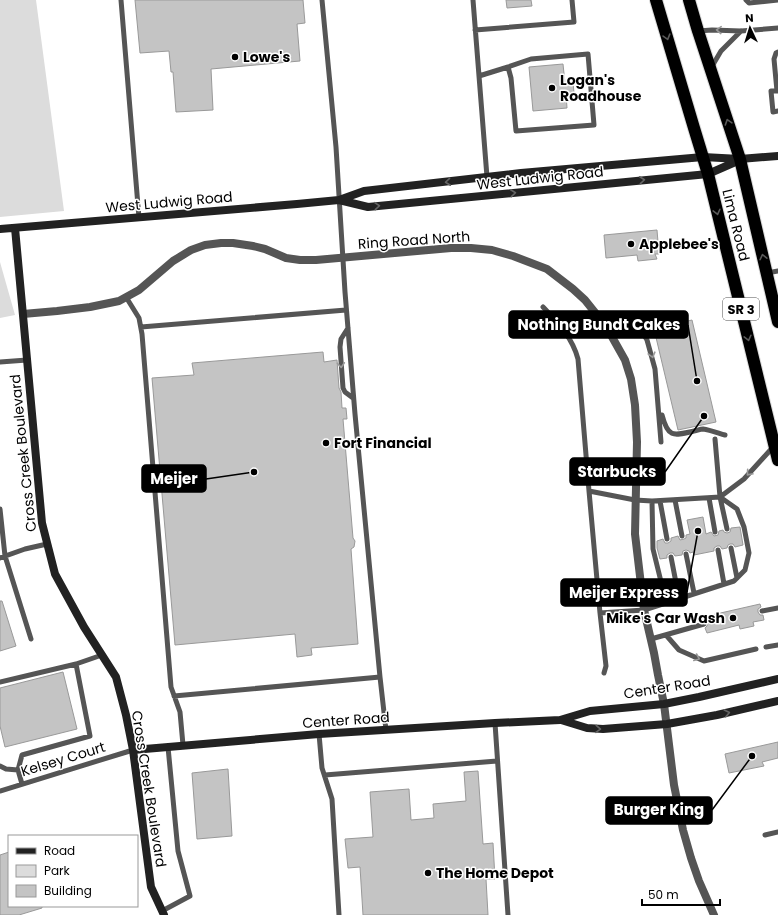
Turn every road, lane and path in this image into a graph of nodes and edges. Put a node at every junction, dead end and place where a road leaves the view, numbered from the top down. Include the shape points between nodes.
1 (121, 0) edge
2 (322, 0) edge
3 (473, 0) edge
4 (572, 0) edge
5 (656, 0) edge
6 (689, 0) edge
7 (746, 0) edge
8 (778, 0) edge
9 (778, 28) edge
10 (475, 30) junction
11 (698, 31) junction
12 (741, 31) junction
13 (778, 52) edge
14 (508, 67) junction
15 (711, 69) junction
16 (479, 76) junction
17 (778, 91) edge
18 (778, 111) edge
19 (778, 156) edge
20 (703, 157) junction
21 (740, 159) junction
22 (708, 174) junction
23 (487, 177) junction
24 (339, 200) junction
25 (139, 218) junction
26 (15, 228) junction
27 (0, 229) edge
28 (343, 257) junction
29 (772, 272) edge
30 (126, 297) junction
31 (543, 307) dead end
32 (346, 310) junction
33 (23, 314) junction
34 (635, 320) dead end
35 (778, 322) edge
36 (141, 327) junction
37 (348, 328) junction
38 (27, 360) junction
39 (0, 362) edge
40 (353, 398) junction
41 (659, 404) junction
42 (724, 435) dead end
43 (714, 439) dead end
44 (661, 442) dead end
45 (774, 445) junction
46 (778, 460) edge
47 (589, 491) junction
48 (709, 498) junction
49 (720, 498) junction
50 (635, 500) junction
51 (675, 500) junction
52 (652, 501) junction
53 (660, 501) junction
54 (0, 509) edge
55 (727, 529) dead end
56 (715, 532) dead end
57 (682, 536) dead end
58 (667, 539) dead end
59 (47, 544) junction
60 (731, 548) dead end
61 (718, 550) dead end
62 (686, 554) dead end
63 (3, 557) edge
64 (670, 557) dead end
65 (737, 578) junction
66 (724, 584) junction
67 (694, 593) junction
68 (679, 598) junction
69 (666, 602) junction
70 (778, 608) edge
71 (644, 610) junction
72 (762, 611) dead end
73 (600, 613) junction
74 (704, 624) dead end
75 (666, 635) junction
76 (31, 639) dead end
77 (651, 639) junction
78 (778, 645) edge
79 (766, 647) dead end
80 (756, 649) dead end
81 (102, 655) junction
82 (76, 664) junction
83 (604, 673) dead end
84 (380, 677) junction
85 (778, 679) edge
86 (0, 682) edge
87 (174, 696) junction
88 (778, 701) edge
89 (664, 704) junction
90 (560, 720) junction
91 (495, 723) junction
92 (667, 724) junction
93 (386, 730) junction
94 (318, 734) junction
95 (183, 745) junction
96 (168, 747) junction
97 (134, 750) junction
98 (498, 761) junction
99 (0, 766) edge
100 (18, 770) junction
101 (324, 775) junction
102 (22, 784) junction
103 (0, 791) edge
104 (778, 832) edge
105 (765, 835) dead end
106 (163, 913) edge
107 (339, 915) edge
108 (508, 915) edge
109 (714, 915) edge

1 - 25 lane
2 - 24 lane
3 - 10 lane
4 - 10 lane via 574,22
5 -> 20 highway, Lima Road / SR 3
6 - 11 highway, Lima Road / SR 3
7 - 8 lane via 750,3
9 - 12 lane
10 - 16 lane
12 -> 11 lane
11 - 15 highway, Lima Road / SR 3
12 - 15 lane via 721,51
13 - 17 lane via 774,59
14 - 14 lane via 516,131 594,124 588,54 531,59
14 - 16 lane
21 -> 15 highway, Lima Road / SR 3
16 - 23 lane
17 - 18 lane via 771,92 773,112
19 - 21 street, West Ludwig Road
20 - 21 street, West Ludwig Road
20 - 22 highway, Lima Road / SR 3
20 - 23 street, West Ludwig Road
21 - 22 street, West Ludwig Road
29 -> 21 highway, Lima Road / SR 3
24 -> 22 street, West Ludwig Road via 368,207
22 -> 45 highway, Lima Road / SR 3
23 -> 24 street, West Ludwig Road via 364,191
24 - 25 street, West Ludwig Road
24 - 28 lane
25 - 26 street, West Ludwig Road
26 - 27 street, West Ludwig Road
26 - 33 street, Cross Creek Boulevard
28 - 30 street, Ring Road North via 300,260 286,258 253,246 233,243 205,245 173,261 139,290
28 - 32 lane
28 - 50 street, Ring Road North via 471,248 514,256 547,269 573,289 607,328 625,360 631,379 636,405
29 - 35 highway, Lima Road / SR 3
30 - 33 street, Ring Road North via 90,307
30 - 36 lane via 139,318
31 - 47 lane via 569,336 576,350
32 - 36 lane
32 - 37 lane
33 - 38 street, Cross Creek Boulevard
34 -> 41 lane via 647,340 655,369
36 - 87 lane via 171,687
37 - 40 lane
37 -> 40 lane via 343,334 340,347 343,388
38 - 39 lane
38 - 59 street, Cross Creek Boulevard via 42,523
40 - 84 lane
41 - 42 lane via 670,433 678,435 702,429
41 - 44 lane
43 - 49 lane
45 - 46 highway, Lima Road / SR 3
45 -> 49 lane via 744,479
47 - 50 lane
47 - 73 lane
48 - 49 lane
48 - 51 lane
48 - 56 lane
49 - 55 lane
49 - 65 lane via 737,509 744,527 749,553 745,570
50 - 52 lane
50 - 71 street, Ring Road North via 635,534
51 - 53 lane
51 - 57 lane
52 - 53 lane
52 - 69 lane via 653,549
53 - 58 lane
54 - 63 lane
59 - 63 lane
59 - 81 street, Cross Creek Boulevard via 55,574
60 - 65 lane
61 - 66 lane
62 - 67 lane
63 - 76 lane
64 - 68 lane
65 - 66 lane
66 - 67 lane
67 - 68 lane
68 - 69 lane
69 - 71 lane
70 - 72 lane
71 - 73 lane
71 - 77 street, Ring Road North
73 - 83 lane via 606,666
74 - 75 lane
75 - 77 lane
75 -> 80 lane via 679,650 704,661
77 - 89 street, Ring Road North
78 - 79 lane
81 - 82 lane
81 - 97 street, Cross Creek Boulevard via 116,677
82 - 86 lane
82 - 100 lane via 90,736 22,755
84 - 87 lane
84 - 93 lane
85 - 89 street, Center Road
87 - 95 lane via 180,712
92 -> 88 street, Center Road
89 - 90 street, Center Road via 590,711
89 - 92 street, Ring Road North
90 - 91 street, Center Road
90 -> 92 street, Center Road via 603,730
91 - 93 street, Center Road
91 - 98 lane
92 - 109 street, Ring Road North via 674,785 683,830 693,864
93 - 94 street, Center Road
94 - 95 street, Center Road
94 - 101 lane
95 - 96 street, Center Road
96 - 97 street, Center Road
96 - 106 lane via 178,851 190,896
97 - 102 lane, Kelsey Court
97 - 106 street, Cross Creek Boulevard via 151,887
98 - 101 lane
98 - 108 lane
99 - 100 lane
100 - 102 lane
101 - 107 lane via 332,800
102 - 103 lane, Kelsey Court
104 - 105 lane

